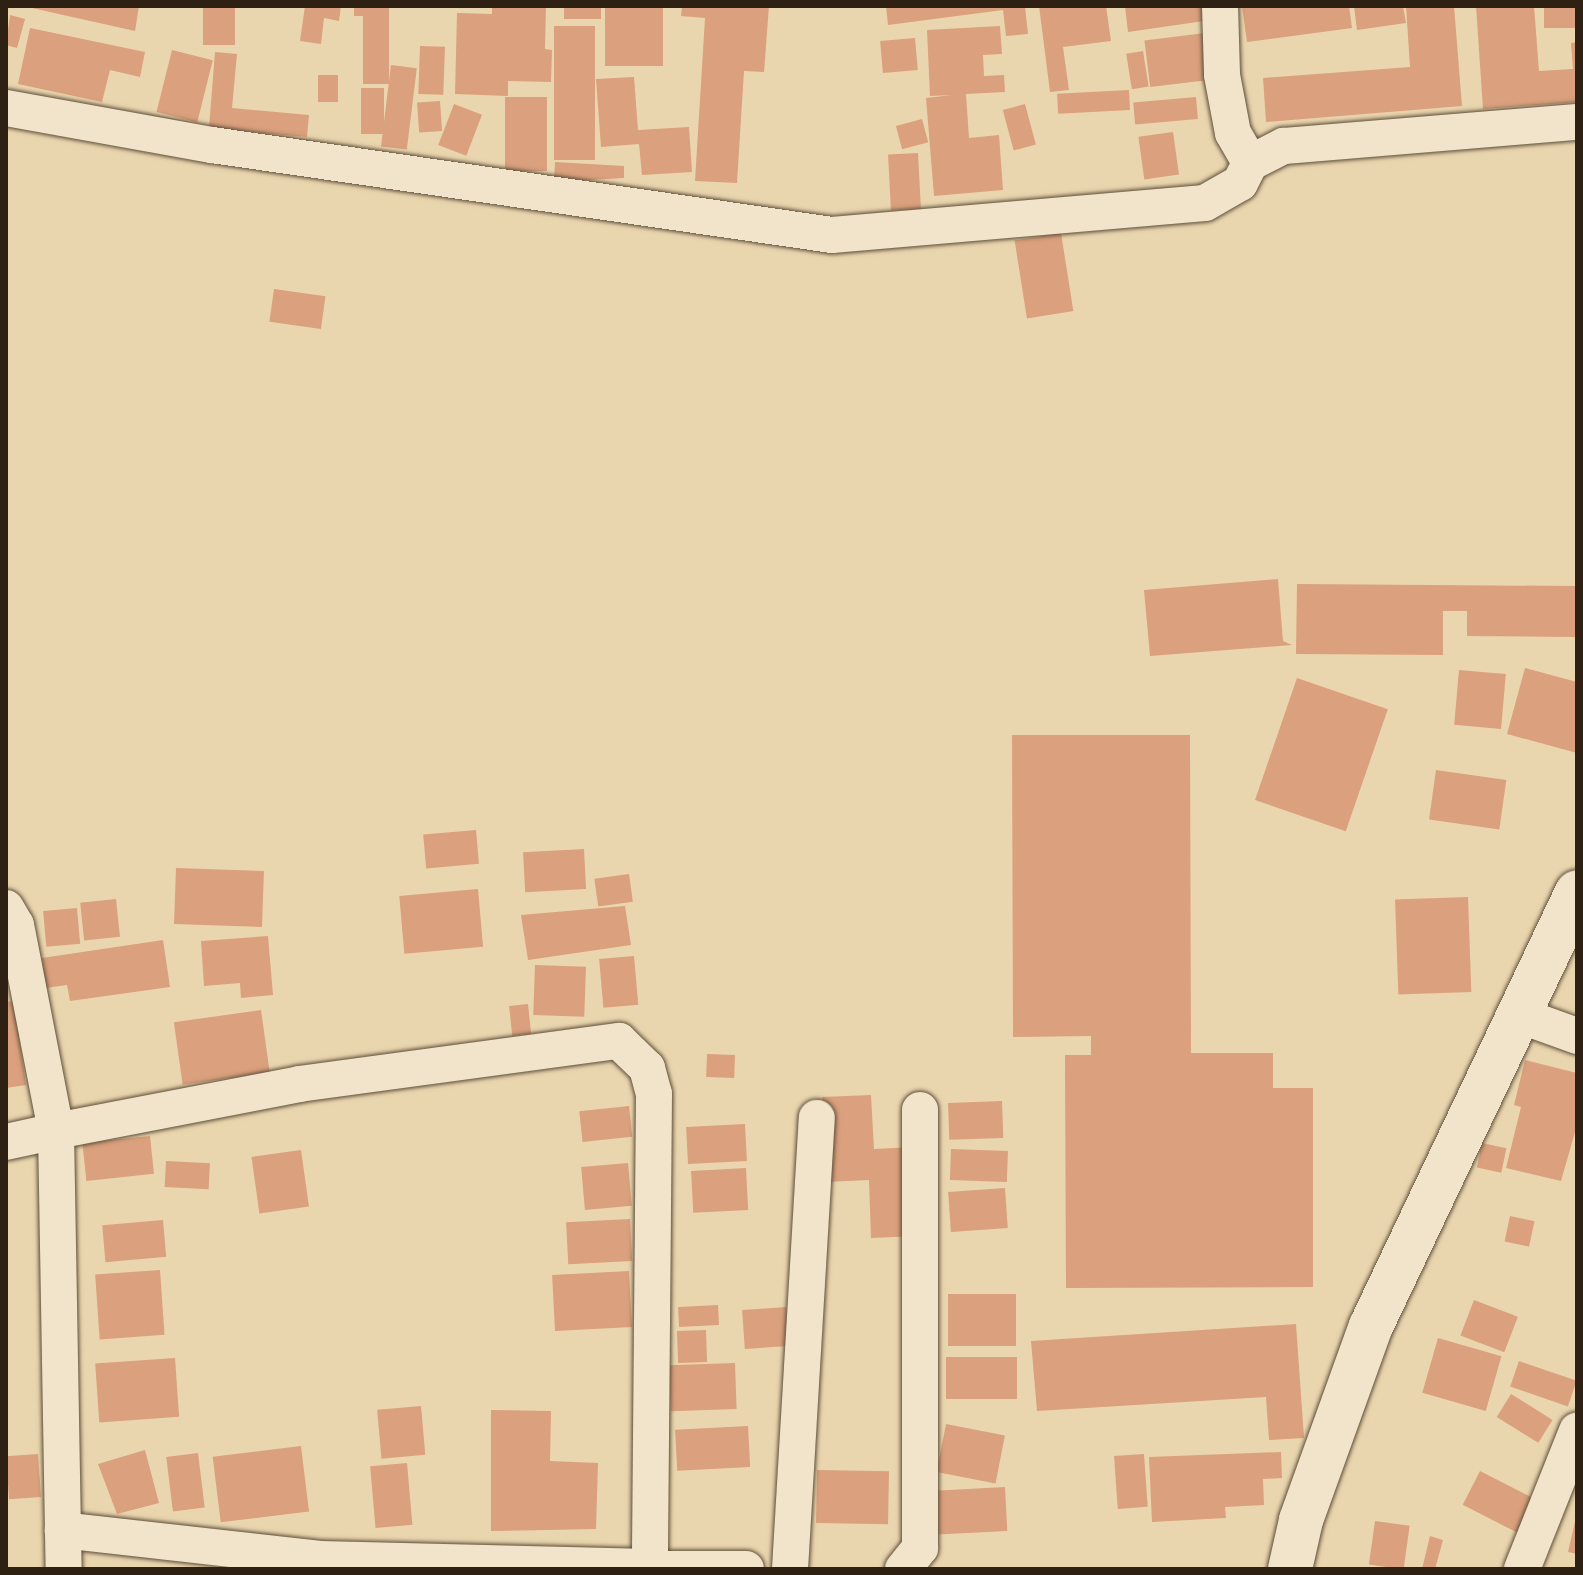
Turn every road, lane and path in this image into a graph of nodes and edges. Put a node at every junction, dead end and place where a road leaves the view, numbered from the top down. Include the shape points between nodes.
1 (1220, 6) edge
2 (6, 108) edge
3 (1577, 122) edge
4 (1250, 163) junction
5 (1577, 892) edge
6 (6, 908) edge
7 (1516, 1014) junction
8 (1577, 1036) edge
9 (920, 1110) dead end
10 (817, 1118) dead end
11 (56, 1131) junction
12 (6, 1142) edge
13 (1577, 1431) edge
14 (63, 1530) junction
15 (650, 1568) edge
16 (64, 1569) edge
17 (746, 1569) edge
18 (790, 1569) edge
19 (903, 1569) edge
20 (1290, 1569) edge
21 (1522, 1569) edge

1 - 4 street via 1222,75 1233,133
2 - 4 street via 228,147 832,235 1205,203 1240,183
3 - 4 street via 1284,146
5 - 7 street
6 - 11 street via 16,925
7 - 8 street
7 - 20 street via 1371,1326 1301,1520
9 - 19 street via 920,1548
10 - 18 street
11 - 12 street
11 - 14 street
11 - 15 street via 299,1084 619,1041 633,1049 647,1068 654,1094
13 - 21 street
14 - 15 street via 320,1559
14 - 16 street
15 - 17 street

